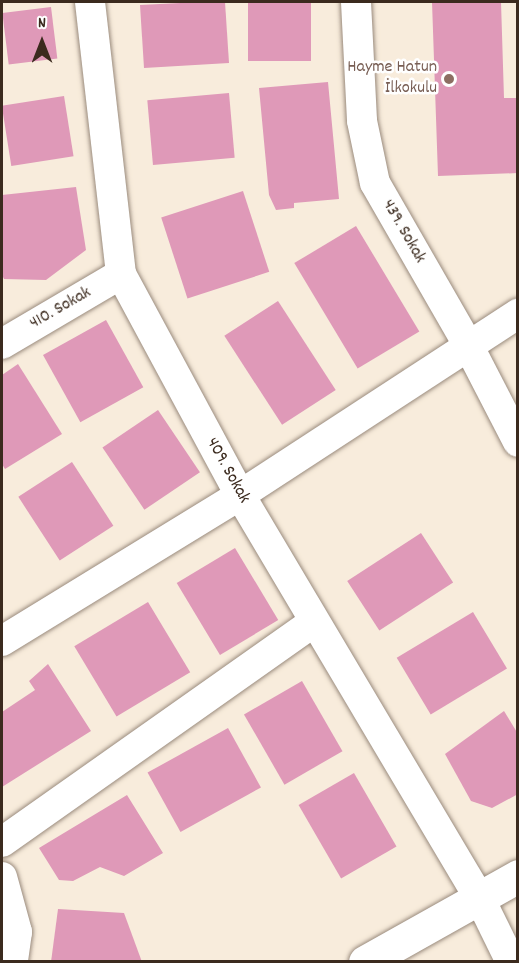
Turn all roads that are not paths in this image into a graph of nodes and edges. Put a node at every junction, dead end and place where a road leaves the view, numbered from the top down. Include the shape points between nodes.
1 (90, 2) edge
2 (356, 2) edge
3 (121, 274) junction
4 (518, 314) edge
5 (2, 344) edge
6 (468, 345) junction
7 (518, 442) edge
8 (240, 495) junction
9 (314, 622) junction
10 (2, 641) edge
11 (2, 842) edge
12 (518, 876) edge
13 (2, 878) edge
14 (480, 899) junction
15 (13, 962) edge
16 (364, 962) edge
17 (511, 962) edge

1 - 3 street, 409. Sokak
2 - 6 street, 439. Sokak via 362,121 375,183
3 - 5 street, 410. Sokak
3 - 8 street, 409. Sokak
4 - 6 street
6 - 7 street, 439. Sokak
6 - 8 street
8 - 9 street, 409. Sokak
8 - 10 street
9 - 11 street
9 - 14 street, 409. Sokak
12 - 14 main road
13 - 15 street via 16,932
14 - 16 main road
14 - 17 street, 409. Sokak

